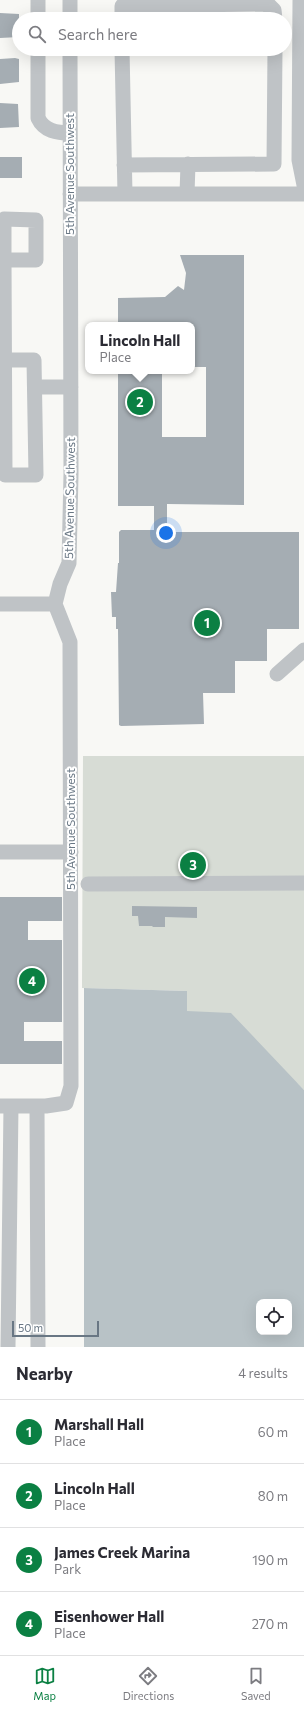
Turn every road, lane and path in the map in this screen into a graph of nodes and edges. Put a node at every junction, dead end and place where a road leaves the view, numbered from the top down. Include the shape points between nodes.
1 (38, 0) edge
2 (70, 0) edge
3 (302, 0) edge
4 (38, 12) edge
5 (70, 12) edge
6 (122, 12) edge
7 (274, 12) edge
8 (38, 56) edge
9 (70, 56) edge
10 (122, 56) edge
11 (275, 56) edge
12 (70, 133) junction
13 (188, 164) junction
14 (124, 165) junction
15 (304, 185) edge
16 (70, 194) junction
17 (124, 194) junction
18 (187, 194) junction
19 (304, 194) edge
20 (2, 244) edge
21 (4, 260) junction
22 (5, 360) junction
23 (35, 387) junction
24 (71, 387) junction
25 (3, 458) edge
26 (0, 604) edge
27 (55, 604) junction
28 (304, 650) edge
29 (277, 674) dead end
30 (0, 852) edge
31 (71, 852) junction
32 (304, 883) edge
33 (88, 884) dead end
34 (5, 1106) edge
35 (37, 1106) junction
36 (8, 1347) edge
37 (38, 1347) edge

1 - 4 street
2 - 5 street
3 - 15 street via 299,160
6 - 7 street via 122,6 263,4 270,6
8 - 12 street via 38,118 46,128 58,133
9 - 12 street, 5th Avenue Southwest
10 - 14 street
11 - 13 street via 274,164
12 - 16 street, 5th Avenue Southwest
13 - 14 street
13 - 18 street
14 - 17 street
16 - 17 street
16 - 24 street, 5th Avenue Southwest
17 - 18 street
18 - 19 street
20 - 21 street
20 - 21 street via 4,219 36,220 36,260
21 - 22 street
22 - 23 street via 34,360
22 - 25 street
23 - 24 street
23 - 25 street via 36,475 6,475
24 - 27 street, 5th Avenue Southwest via 69,563
26 - 27 street
27 - 31 street, 5th Avenue Southwest via 70,642
28 - 29 street
30 - 31 street
31 - 35 street, 5th Avenue Southwest via 72,1086 66,1103
32 - 33 street
34 - 35 street
34 - 36 street
35 - 37 street

